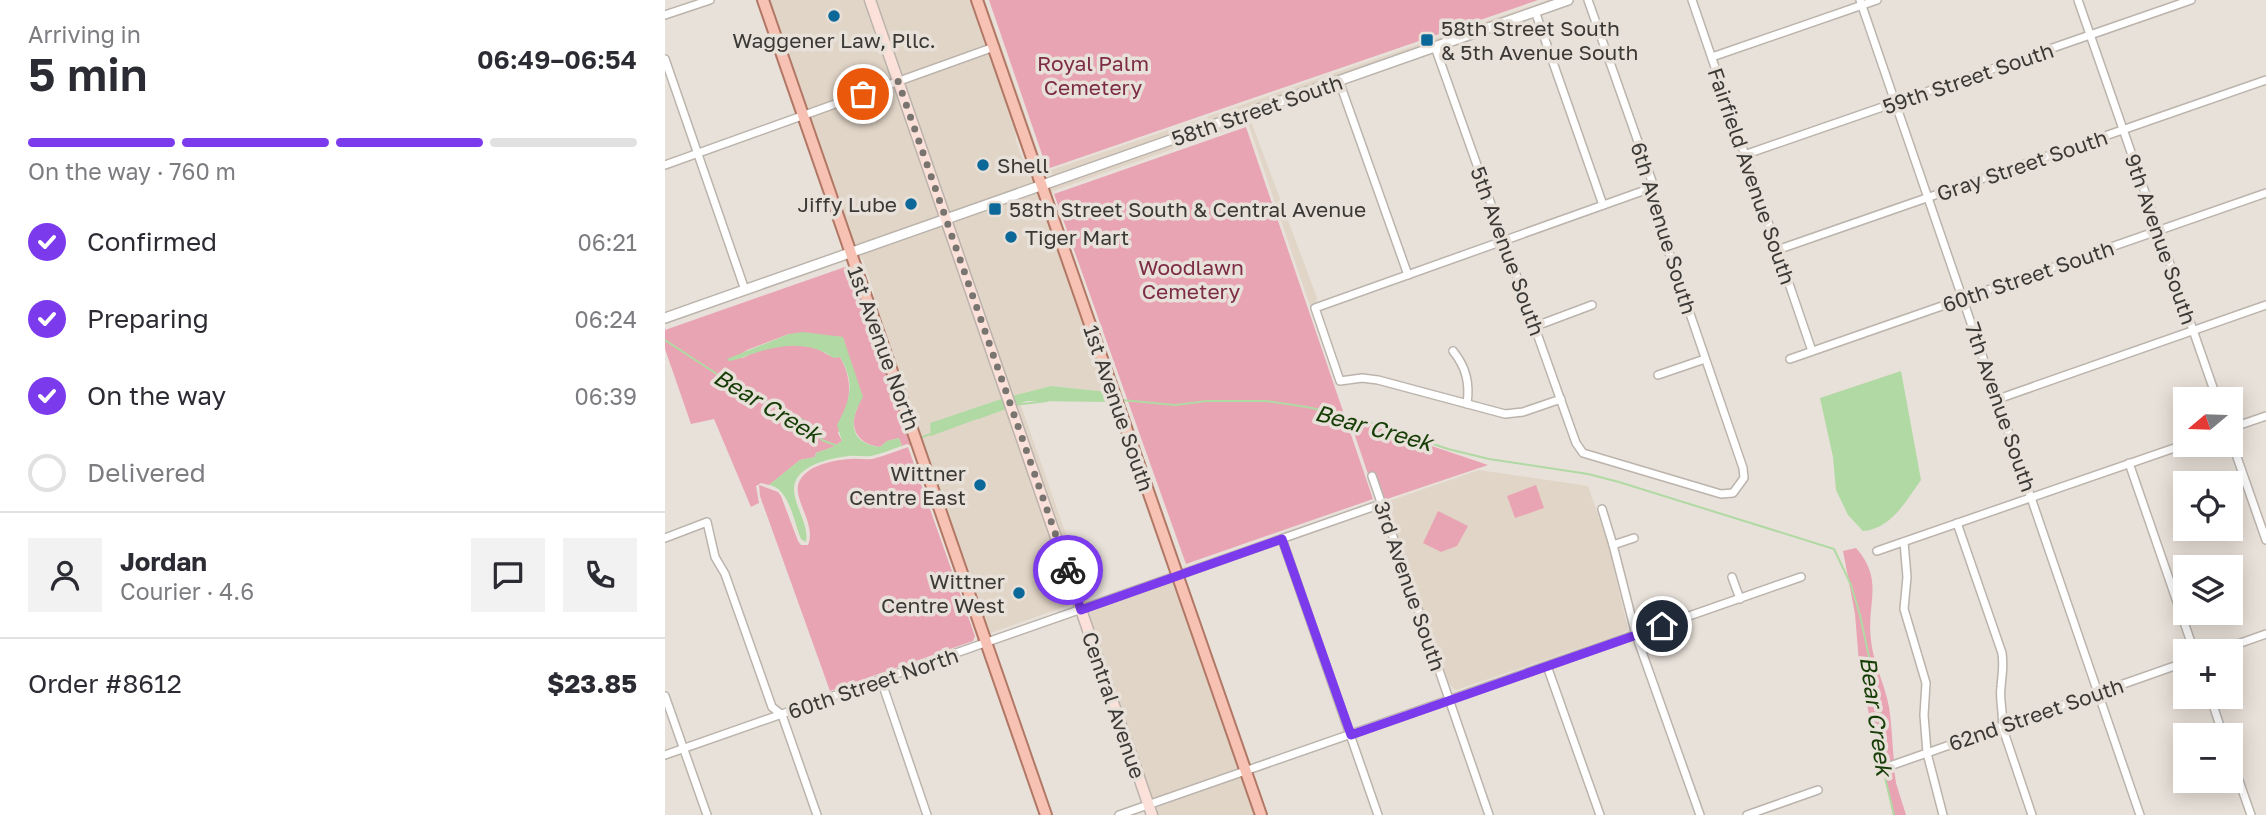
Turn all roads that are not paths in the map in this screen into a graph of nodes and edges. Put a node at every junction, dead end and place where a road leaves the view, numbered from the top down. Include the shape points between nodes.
1 (710, 0) edge
2 (763, 0) edge
3 (870, 0) edge
4 (977, 0) edge
5 (1568, 0) edge
6 (1588, 0) edge
7 (1692, 0) edge
8 (1877, 0) edge
9 (2078, 0) edge
10 (2191, 0) edge
11 (1861, 3) edge
12 (1535, 11) junction
13 (665, 15) edge
14 (2090, 35) junction
15 (994, 47) junction
16 (1435, 47) junction
17 (1712, 57) junction
18 (665, 59) edge
19 (2266, 80) edge
20 (898, 81) junction
21 (1339, 81) junction
22 (1896, 103) junction
23 (803, 116) junction
24 (2123, 130) junction
25 (698, 154) junction
26 (1744, 155) junction
27 (665, 165) edge
28 (1042, 185) junction
29 (1654, 187) junction
30 (2266, 193) edge
31 (1929, 197) junction
32 (1603, 205) junction
33 (946, 218) junction
34 (2158, 230) junction
35 (1504, 242) junction
36 (1777, 250) junction
37 (850, 252) junction
38 (1408, 275) junction
39 (745, 290) junction
40 (1963, 298) junction
41 (1593, 305) dead end
42 (2266, 305) edge
43 (665, 318) edge
44 (1536, 326) junction
45 (2193, 331) junction
46 (1453, 351) dead end
47 (1812, 351) junction
48 (1705, 359) junction
49 (1790, 359) dead end
50 (1658, 375) dead end
51 (2213, 387) edge
52 (1561, 399) junction
53 (1998, 399) junction
54 (1467, 404) junction
55 (2266, 416) edge
56 (2243, 424) edge
57 (2173, 448) edge
58 (1583, 453) joint
59 (2237, 457) edge
60 (2129, 463) junction
61 (1372, 477) dead end
62 (2031, 497) junction
63 (1381, 504) junction
64 (1602, 509) dead end
65 (1957, 523) junction
66 (665, 538) edge
67 (1634, 538) dead end
68 (1282, 539) junction
69 (2266, 540) edge
70 (1904, 542) junction
71 (1613, 545) junction
72 (1877, 551) dead end
73 (1178, 576) junction
74 (1732, 577) dead end
75 (1801, 577) dead end
76 (1739, 598) junction
77 (1081, 610) junction
78 (1636, 635) junction
79 (2266, 635) edge
80 (2190, 639) edge
81 (987, 643) junction
82 (2243, 643) edge
83 (1547, 666) junction
84 (2173, 666) edge
85 (881, 680) junction
86 (2098, 692) junction
87 (665, 696) edge
88 (1449, 701) junction
89 (782, 715) junction
90 (2002, 726) junction
91 (1351, 735) junction
92 (683, 748) junction
93 (1927, 753) junction
94 (665, 755) edge
95 (1887, 767) dead end
96 (1246, 771) junction
97 (1818, 790) dead end
98 (2243, 792) edge
99 (1151, 810) edge
100 (707, 815) edge
101 (817, 815) edge
102 (927, 815) edge
103 (1046, 815) edge
104 (1119, 815) edge
105 (1261, 815) edge
106 (1378, 815) edge
107 (1489, 815) edge
108 (1600, 815) edge
109 (1700, 815) edge
110 (1747, 815) edge
111 (1943, 815) edge
112 (2032, 815) edge
113 (2140, 815) edge
114 (2251, 815) edge

1 - 13 street
2 - 23 main road, 1st Avenue North
3 - 20 main road, Central Avenue
4 - 15 main road, 1st Avenue South
5 - 12 street, 58th Street South
6 - 29 street, 6th Avenue South
7 - 17 street, Fairfield Avenue South
8 - 11 street
9 - 14 street, 9th Avenue South
10 - 14 street, 59th Street South
11 - 17 street
11 - 22 street, 7th Avenue South
12 - 16 street, 58th Street South
12 - 32 street
14 - 22 street, 59th Street South
14 - 24 street, 9th Avenue South
15 - 20 street
15 - 28 main road, 1st Avenue South
16 - 21 street, 58th Street South
16 - 35 street, 5th Avenue South
17 - 26 street, Fairfield Avenue South
18 - 25 street
19 - 24 street, Gray Street South
20 - 23 street
20 - 33 main road, Central Avenue
21 - 28 street, 58th Street South
21 - 38 street
22 - 26 street, 59th Street South
22 - 31 street, 7th Avenue South
23 - 25 street
23 - 37 main road, 1st Avenue North
24 - 31 street, Gray Street South
24 - 34 street, 9th Avenue South
25 - 27 street
25 - 39 street
26 - 36 street, Fairfield Avenue South
28 - 33 street, 58th Street South
28 - 73 main road, 1st Avenue South
29 - 32 street
29 - 48 street, 6th Avenue South via 1652,204
30 - 34 street, 60th Street South
31 - 36 street, Gray Street South
31 - 40 street, 7th Avenue South
32 - 35 street
33 - 37 street, 58th Street South
33 - 77 main road, Central Avenue
34 - 40 street, 60th Street South
34 - 45 street, 9th Avenue South
35 - 38 street
35 - 44 street, 5th Avenue South
36 - 47 street, Fairfield Avenue South
37 - 39 street, 58th Street South
37 - 81 main road, 1st Avenue North
38 - 54 street via 1315,308 1340,381 1377,380
39 - 43 street, 58th Street South
40 - 47 street, 60th Street South
40 - 53 street, 7th Avenue South
41 - 44 street
42 - 45 street
44 - 52 street, 5th Avenue South
45 - 51 street, 9th Avenue South
45 - 53 street
46 - 54 street via 1468,379
47 - 49 street, 60th Street South
48 - 50 street
48 - 58 street, 6th Avenue South via 1743,468 1744,478 1733,493 1721,494
52 - 54 street via 1505,414
52 - 58 street, 5th Avenue South
53 - 62 street, 7th Avenue South
55 - 56 street
57 - 60 street
59 - 69 street
60 - 62 street
60 - 80 street
61 - 63 street, 3rd Avenue South
62 - 65 street
62 - 86 street, 7th Avenue South
63 - 68 street
63 - 88 street, 3rd Avenue South
64 - 71 street
65 - 70 street
65 - 90 street via 2002,653
66 - 89 street via 708,522 715,557 726,574 772,707
67 - 71 street
68 - 73 street
68 - 91 street
70 - 72 street
70 - 93 street via 1904,609 1926,683
71 - 78 street
73 - 77 street
73 - 96 main road, 1st Avenue South
74 - 76 street
75 - 76 street
76 - 78 street
77 - 81 street, 60th Street North
77 - 99 main road, Central Avenue
78 - 83 street
78 - 109 street
79 - 82 street
81 - 85 street, 60th Street North
81 - 103 main road, 1st Avenue North
83 - 88 street
83 - 108 street
84 - 86 street, 62nd Street South
85 - 89 street, 60th Street North
85 - 102 street
86 - 90 street, 62nd Street South
86 - 113 street, 7th Avenue South
87 - 92 street
88 - 91 street
88 - 107 street, 3rd Avenue South
89 - 92 street, 60th Street North
89 - 101 street
90 - 93 street, 62nd Street South
90 - 112 street
91 - 96 street
91 - 106 street
92 - 94 street, 60th Street North
92 - 100 street
93 - 95 street, 62nd Street South
93 - 111 street
96 - 99 street
96 - 105 main road, 1st Avenue South
97 - 110 street
98 - 114 street
99 - 104 street

